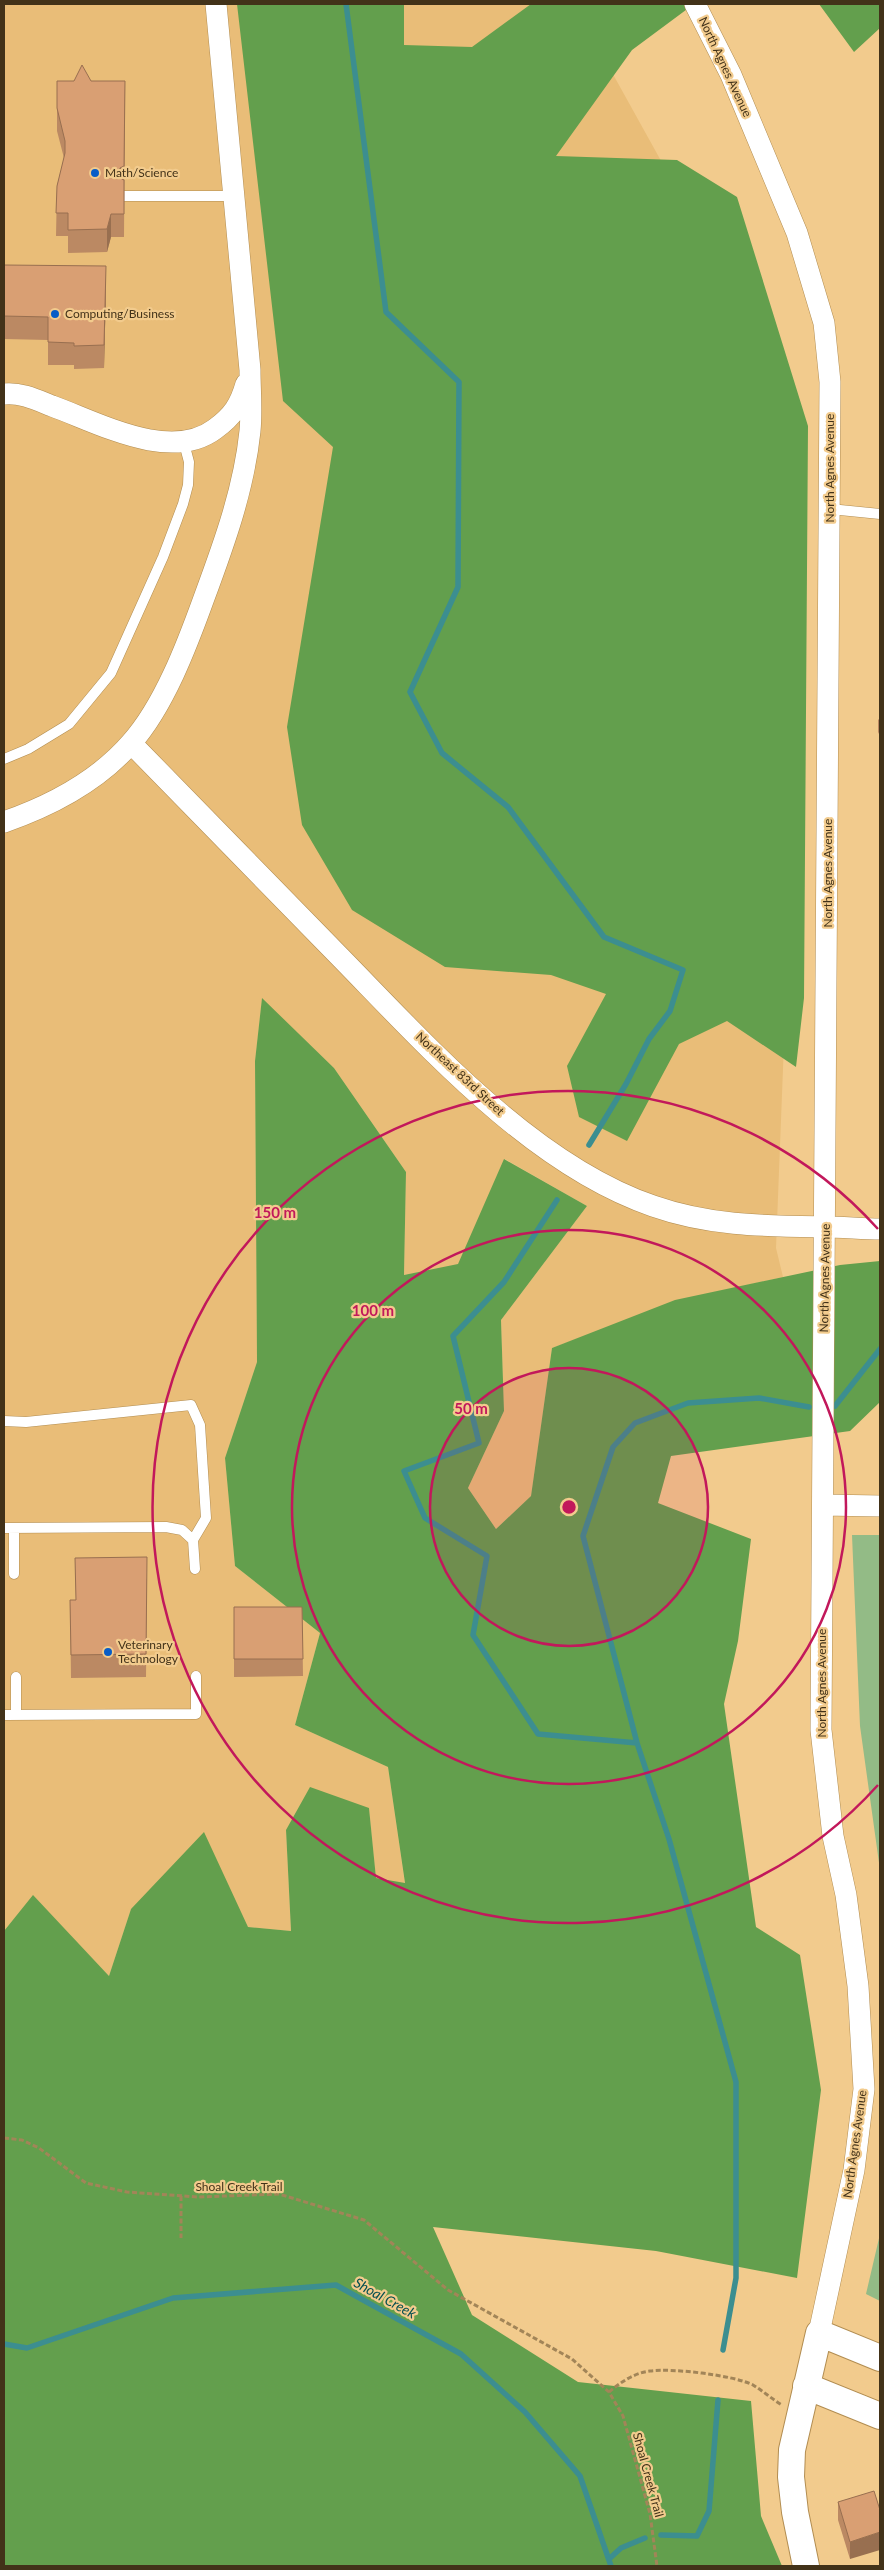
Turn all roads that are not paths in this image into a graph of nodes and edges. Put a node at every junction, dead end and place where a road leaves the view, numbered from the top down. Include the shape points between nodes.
1 (216, 4) edge
2 (695, 4) edge
3 (124, 196) edge
4 (234, 196) junction
5 (250, 370) junction
6 (4, 394) edge
7 (184, 442) junction
8 (830, 509) junction
9 (880, 514) edge
10 (132, 743) junction
11 (4, 759) edge
12 (4, 822) edge
13 (825, 1227) junction
14 (880, 1229) edge
15 (4, 1421) edge
16 (823, 1505) junction
17 (880, 1506) edge
18 (9, 1528) edge
19 (193, 1540) junction
20 (195, 1569) dead end
21 (14, 1574) dead end
22 (16, 1676) dead end
23 (196, 1676) dead end
24 (4, 1715) edge
25 (16, 1715) junction
26 (819, 2333) junction
27 (880, 2358) edge
28 (806, 2386) junction
29 (880, 2416) edge
30 (806, 2566) edge

1 - 4 street
2 - 8 street, North Agnes Avenue via 732,75 797,233 816,292 824,323 830,382
3 - 4 lane
4 - 5 street
5 - 7 street via 241,402 227,420 208,434
5 - 10 street via 250,430 226,537 173,674
6 - 7 street via 32,398 139,438
7 - 11 lane via 189,462 183,504 111,673 68,724 28,750
8 - 9 lane
8 - 13 street, North Agnes Avenue
10 - 12 street via 67,795
10 - 13 street, Northeast 83rd Street via 399,1017 489,1103 559,1157 608,1188 654,1207 705,1220 758,1227
13 - 14 street, Northeast 83rd Street
13 - 16 street, North Agnes Avenue
15 - 19 lane via 26,1422 191,1405 200,1425 206,1518
16 - 17 street
16 - 26 street, North Agnes Avenue via 820,1730 833,1836 846,1895 860,2000 864,2089 854,2170
18 - 19 lane via 166,1527 182,1530
18 - 21 lane
19 - 20 lane
22 - 25 lane
23 - 25 lane via 196,1714
24 - 25 lane
26 - 27 street
26 - 28 street, North Agnes Avenue
28 - 29 street
28 - 30 street, North Agnes Avenue via 792,2450 791,2477

